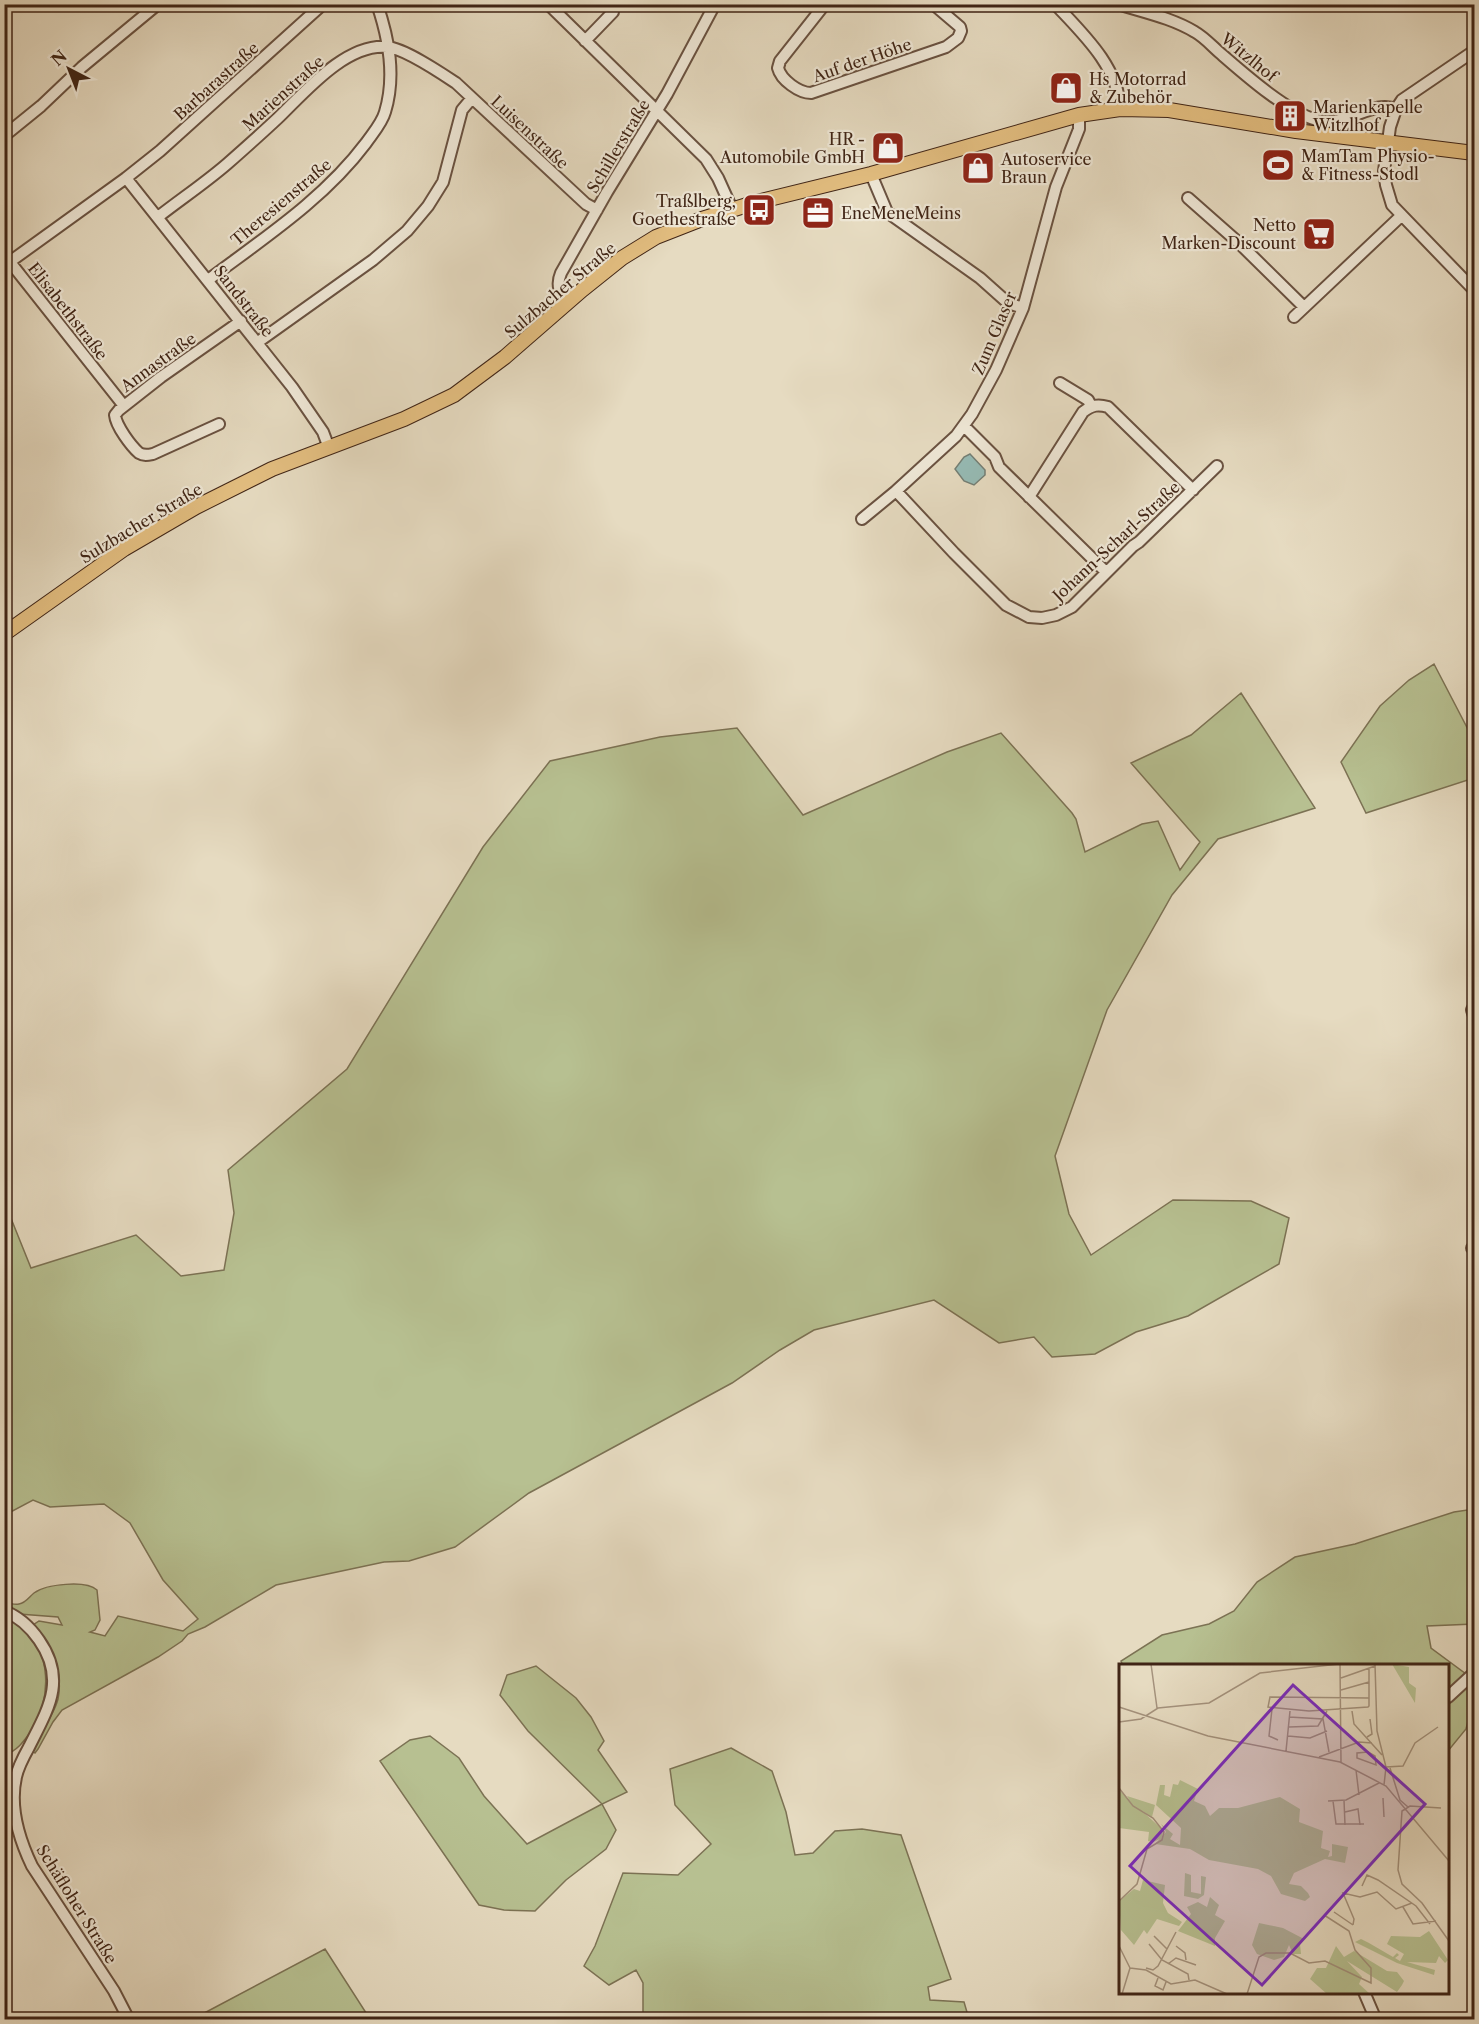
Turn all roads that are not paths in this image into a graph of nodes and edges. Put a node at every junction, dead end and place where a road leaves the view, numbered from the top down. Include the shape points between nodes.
1 (158, 4) edge
2 (322, 4) edge
3 (377, 4) edge
4 (548, 4) edge
5 (715, 4) edge
6 (825, 4) edge
7 (933, 4) edge
8 (1055, 4) edge
9 (1118, 4) edge
10 (613, 12) dead end
11 (585, 41) junction
12 (390, 47) junction
13 (1474, 51) edge
14 (472, 98) junction
15 (1120, 109) junction
16 (1396, 109) junction
17 (656, 110) junction
18 (1079, 115) junction
19 (4, 136) edge
20 (1388, 142) junction
21 (1474, 153) edge
22 (871, 174) junction
23 (126, 177) junction
24 (1188, 198) dead end
25 (732, 209) junction
26 (597, 210) junction
27 (1401, 216) junction
28 (158, 217) junction
29 (8, 264) edge
30 (208, 280) junction
31 (1474, 290) edge
32 (568, 302) junction
33 (1023, 308) junction
34 (1304, 308) junction
35 (1294, 317) dead end
36 (241, 321) junction
37 (258, 342) junction
38 (1060, 383) dead end
39 (124, 406) junction
40 (1091, 406) junction
41 (219, 424) dead end
42 (964, 426) junction
43 (329, 448) junction
44 (1217, 466) dead end
45 (1193, 489) junction
46 (896, 491) junction
47 (1029, 497) junction
48 (862, 519) dead end
49 (1106, 572) junction
50 (4, 634) edge
51 (1474, 1006) edge
52 (1474, 1016) edge
53 (4, 1611) edge
54 (1474, 1673) edge
55 (1449, 1696) edge
56 (1365, 1994) edge
57 (129, 2019) edge
58 (1376, 2019) edge

1 - 19 street
2 - 23 street, Barbarastraße via 160,151
3 - 12 street, Theresienstraße
4 - 11 street
5 - 17 street, Schillerstraße
6 - 7 street, Auf der Höhe via 778,68 784,79 805,93 953,43 960,27
8 - 15 street via 1090,42 1111,74
9 - 16 street, Witzlhof via 1196,33 1270,94 1318,121 1336,122 1388,106
10 - 11 street
11 - 17 street
12 - 14 street via 440,72
12 - 28 street, Marienstraße via 354,54 330,69 227,164
12 - 30 street, Theresienstraße via 389,98 384,115 355,157 300,210
13 - 16 street via 1412,92
14 - 26 street, Luisenstraße
14 - 37 street via 462,110 443,182 407,231
15 - 18 main road, Sulzbacher Straße
15 - 20 main road, Sulzbacher Straße via 1170,110
16 - 20 street
17 - 25 street via 706,159
17 - 26 street, Schillerstraße
18 - 22 main road, Sulzbacher Straße
18 - 33 street, Zum Glaser via 1079,129 1056,187
20 - 21 main road, Sulzbacher Straße
20 - 27 street via 1386,185 1392,205
22 - 25 main road, Sulzbacher Straße
22 - 33 street via 887,212 980,278 1008,303
23 - 28 street, Sandstraße
23 - 29 street, Barbarastraße
24 - 34 street
25 - 32 main road, Sulzbacher Straße via 656,237 615,262
26 - 32 street, Schillerstraße via 558,280 558,289
27 - 31 street
27 - 34 street
28 - 30 street, Sandstraße
29 - 39 street, Elisabethstraße
30 - 36 street, Sandstraße
32 - 43 main road, Sulzbacher Straße via 505,357 454,394 404,419
33 - 42 street, Zum Glaser via 996,370
34 - 35 street
36 - 37 street, Sandstraße
36 - 39 street, Annastraße
37 - 43 street, Sandstraße via 323,432
38 - 40 street via 1088,400
39 - 41 street, Annastraße via 115,415 116,422 145,455
40 - 45 street via 1108,407
40 - 47 street via 1083,412
42 - 46 street, Zum Glaser
42 - 47 street
43 - 50 main road, Sulzbacher Straße via 272,469 162,526
44 - 45 street, Johann-Scharl-Straße
45 - 49 street, Johann-Scharl-Straße
46 - 48 street, Zum Glaser
46 - 49 street, Johann-Scharl-Straße via 1006,605 1029,617 1042,618 1072,607
47 - 49 street
51 - 52 street
53 - 57 street, Schäfloher Straße via 22,1619 44,1647 54,1685 49,1708 16,1776 16,1824 32,1866
54 - 55 street
56 - 58 street

